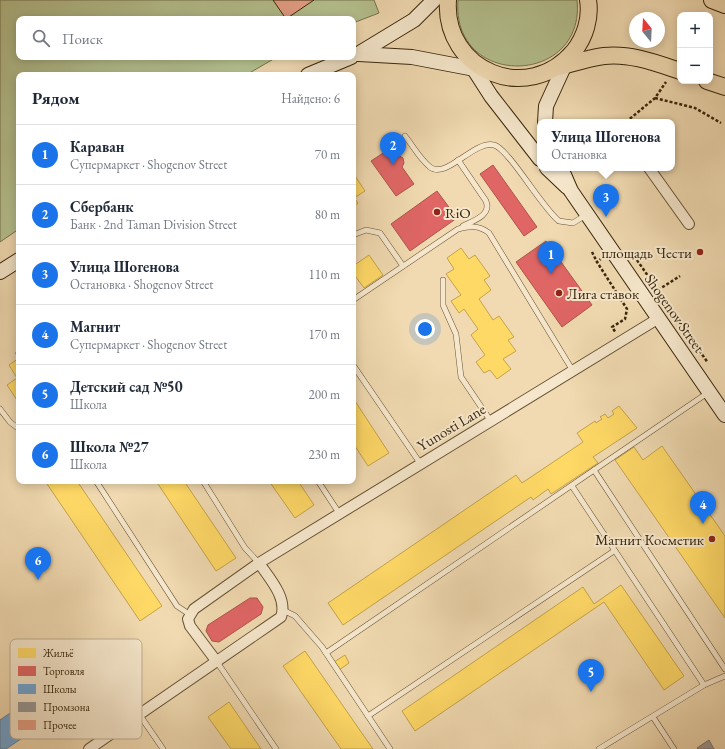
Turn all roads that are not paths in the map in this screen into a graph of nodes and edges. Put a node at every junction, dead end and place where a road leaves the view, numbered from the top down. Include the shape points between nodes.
1 (444, 0) edge
2 (588, 0) edge
3 (712, 0) edge
4 (725, 5) edge
5 (356, 55) edge
6 (356, 56) edge
7 (344, 60) edge
8 (562, 65) junction
9 (480, 70) junction
10 (677, 70) edge
11 (315, 72) edge
12 (713, 83) edge
13 (725, 87) edge
14 (545, 119) edge
15 (405, 136) dead end
16 (537, 155) edge
17 (458, 160) junction
18 (550, 171) edge
19 (562, 171) edge
20 (650, 171) edge
21 (659, 171) edge
22 (571, 191) junction
23 (586, 214) junction
24 (458, 229) junction
25 (356, 234) edge
26 (16, 262) edge
27 (403, 266) junction
28 (0, 272) edge
29 (443, 280) dead end
30 (356, 298) edge
31 (659, 318) junction
32 (356, 369) edge
33 (573, 371) junction
34 (709, 392) junction
35 (0, 409) edge
36 (725, 415) edge
37 (490, 420) junction
38 (16, 427) edge
39 (420, 463) junction
40 (594, 470) junction
41 (98, 484) edge
42 (205, 484) edge
43 (320, 484) edge
44 (572, 486) junction
45 (339, 513) junction
46 (614, 551) junction
47 (260, 563) junction
48 (283, 610) junction
49 (189, 614) junction
50 (326, 653) junction
51 (217, 662) junction
52 (725, 669) edge
53 (725, 676) edge
54 (704, 685) junction
55 (142, 712) edge
56 (368, 716) junction
57 (652, 717) junction
58 (142, 718) edge
59 (103, 739) edge
60 (89, 749) edge
61 (163, 749) edge
62 (276, 749) edge
63 (390, 749) edge
64 (599, 749) edge
65 (674, 749) edge

1 - 5 street
1 - 9 main road via 452,34 464,54
2 - 8 main road via 590,8 587,27 579,45
3 - 4 main road
6 - 9 street via 412,57
7 - 11 street
8 - 9 main road via 542,75 528,78 499,76
8 - 10 main road via 604,56 624,56 640,58
8 - 14 street via 546,106
9 - 16 street via 491,96
12 - 13 main road
15 - 17 lane via 433,168 441,169
17 - 23 lane via 481,147 495,146 508,158 555,218 564,223 573,223
17 - 24 lane via 488,207 485,213
18 - 22 street
19 - 22 street
20 - 21 street via 692,222
22 - 23 street, Shogenov Street
23 - 31 street, Shogenov Street
24 - 27 lane
24 - 33 lane via 469,226 482,227 489,233
25 - 27 lane via 366,230 380,232
26 - 28 street
27 - 30 lane
29 - 37 lane via 443,305 456,334 461,377
31 - 33 street, Yunosti Lane
31 - 34 street, Shogenov Street
32 - 39 lane
33 - 37 street, Yunosti Lane
34 - 36 street, Shogenov Street
34 - 40 lane
35 - 38 lane
37 - 39 street, Yunosti Lane
39 - 45 street, Yunosti Lane
40 - 44 lane
40 - 52 lane
41 - 49 lane via 178,606
42 - 47 lane via 245,548
43 - 45 lane
44 - 46 lane
44 - 50 lane
45 - 47 street, Yunosti Lane
46 - 54 lane
46 - 56 lane
47 - 48 street via 281,597
47 - 49 street, Yunosti Lane
48 - 50 lane via 295,616
48 - 51 street via 281,616
49 - 51 street via 190,626
50 - 56 lane
51 - 55 street
51 - 62 lane
53 - 54 lane
54 - 57 lane
56 - 63 lane
57 - 64 lane
57 - 65 lane
58 - 61 lane
59 - 60 street

